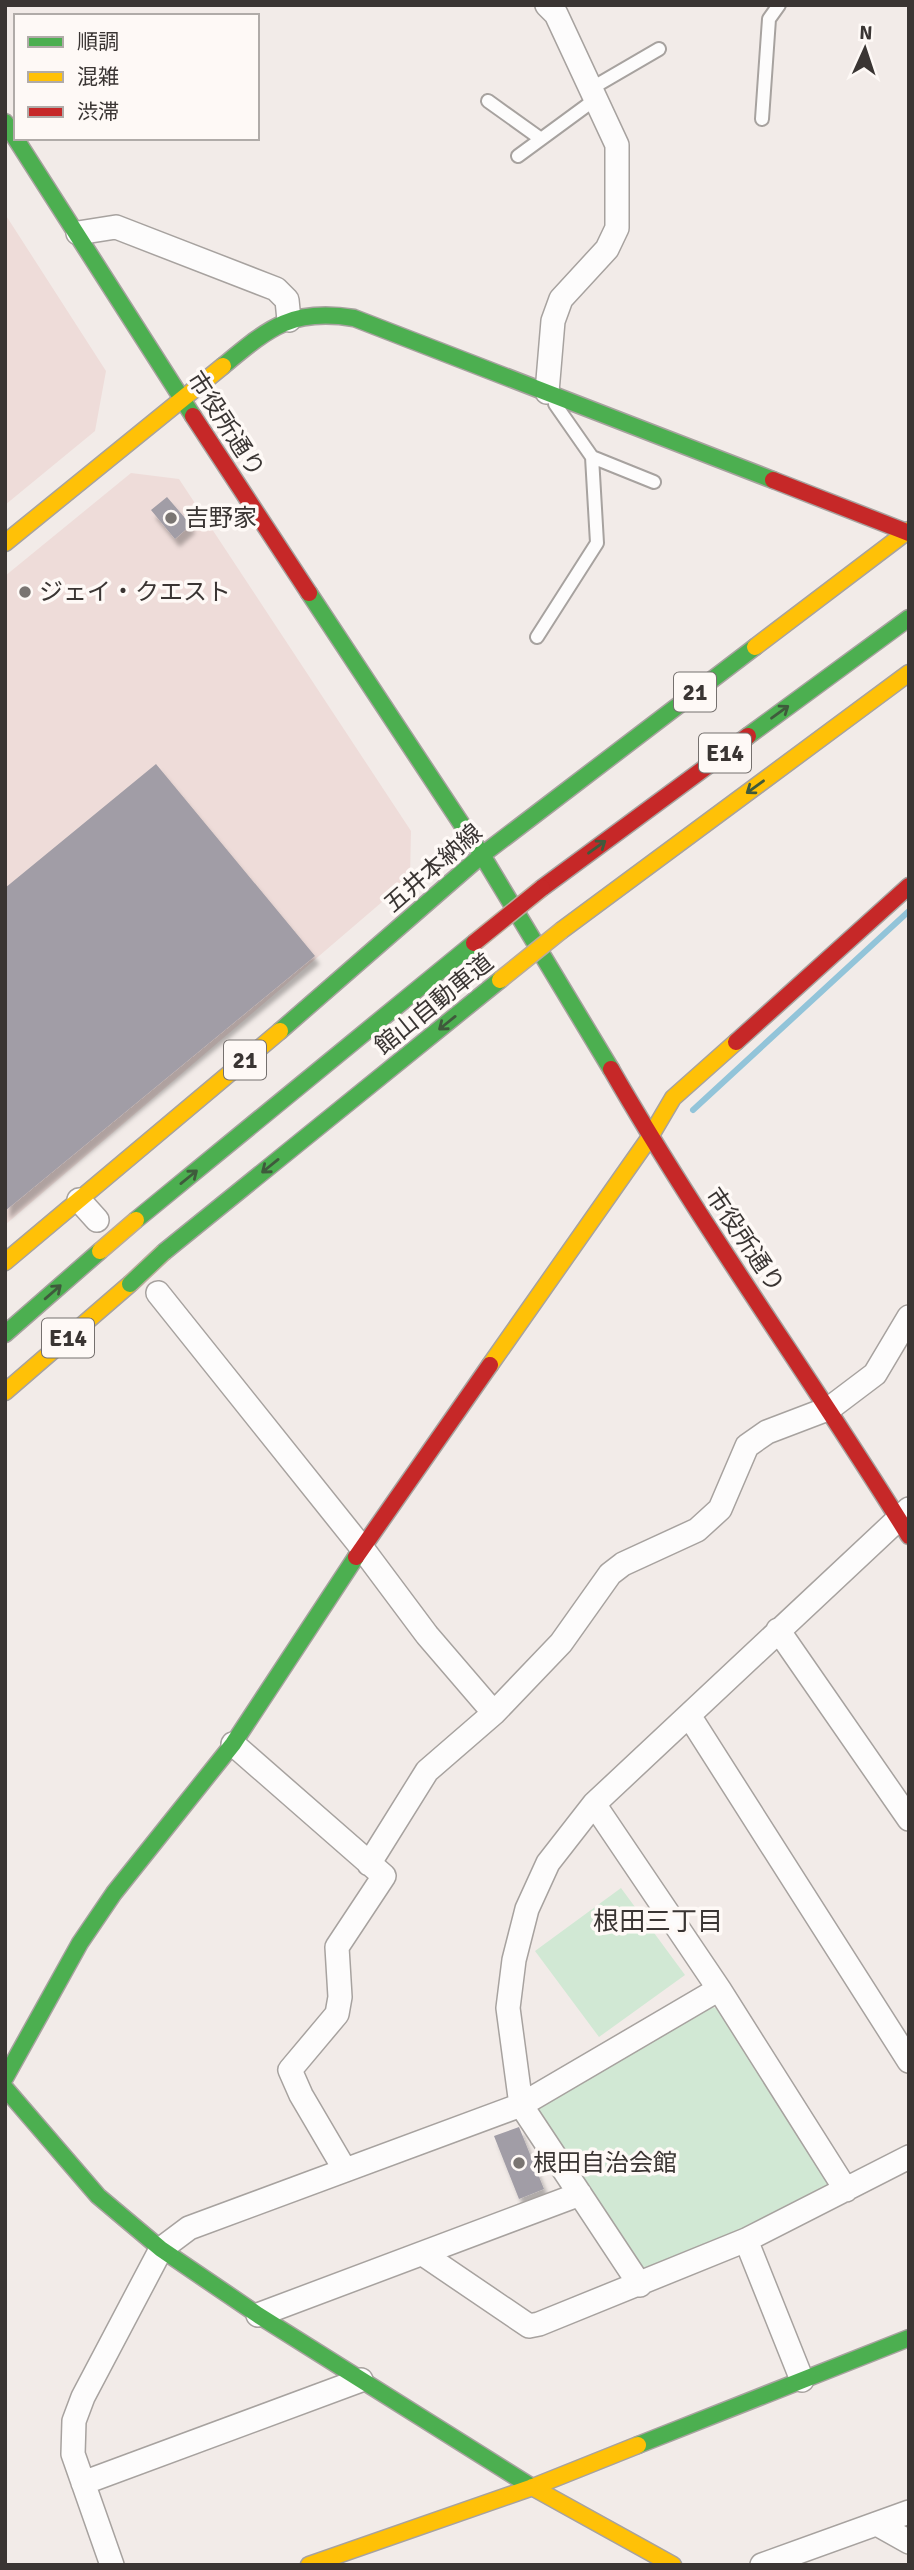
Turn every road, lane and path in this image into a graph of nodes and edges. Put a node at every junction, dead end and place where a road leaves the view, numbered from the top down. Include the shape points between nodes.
1 (547, 5) edge
2 (779, 5) edge
3 (659, 49) dead end
4 (594, 93) junction
5 (488, 101) dead end
6 (762, 119) dead end
7 (541, 139) junction
8 (17, 140) edge
9 (518, 156) dead end
10 (78, 233) junction
11 (289, 320) junction
12 (547, 392) junction
13 (181, 398) junction
14 (592, 457) junction
15 (654, 482) dead end
16 (908, 532) edge
17 (5, 543) edge
18 (909, 618) edge
19 (537, 637) dead end
20 (909, 674) edge
21 (482, 855) junction
22 (909, 886) edge
23 (650, 1138) junction
24 (79, 1200) junction
25 (97, 1220) dead end
26 (5, 1262) edge
27 (158, 1293) dead end
28 (909, 1317) edge
29 (5, 1334) edge
30 (5, 1392) edge
31 (830, 1408) junction
32 (905, 1522) edge
33 (362, 1548) junction
34 (778, 1630) junction
35 (494, 1713) junction
36 (690, 1717) junction
37 (233, 1744) junction
38 (594, 1804) junction
39 (909, 1819) edge
40 (369, 1864) junction
41 (719, 1989) junction
42 (909, 2061) edge
43 (5, 2078) edge
44 (5, 2088) edge
45 (521, 2105) junction
46 (909, 2157) edge
47 (345, 2170) junction
48 (846, 2190) junction
49 (580, 2194) junction
50 (746, 2240) junction
51 (161, 2249) junction
52 (423, 2255) junction
53 (640, 2285) junction
54 (258, 2315) junction
55 (909, 2339) edge
56 (361, 2380) junction
57 (802, 2381) junction
58 (83, 2483) junction
59 (533, 2487) junction
60 (909, 2512) edge
61 (877, 2524) junction
62 (909, 2542) edge
63 (112, 2565) edge
64 (309, 2565) edge
65 (673, 2565) edge
66 (762, 2565) edge

1 - 4 street via 556,14
2 - 6 lane via 769,19
3 - 4 lane
4 - 7 lane
4 - 12 street via 617,145 617,228 607,248 561,299 553,321
5 - 7 lane
7 - 9 lane
8 - 10 main road, 市役所通り
10 - 11 street via 116,227 276,289 287,300
10 - 13 main road, 市役所通り
11 - 12 main road via 332,314 355,318
11 - 13 main road via 269,328
12 - 14 lane
12 - 16 main road
13 - 17 main road
13 - 21 main road, 市役所通り
14 - 15 lane
14 - 19 lane via 597,543
16 - 21 main road, 五井本納線 / 21
29 -> 18 main road, 館山自動車道 / E14, bridge via 136,1220 542,888
20 -> 30 main road, 館山自動車道 / E14, bridge via 562,930 164,1252
21 - 23 main road, 市役所通り
21 - 24 main road, 五井本納線 / 21
22 - 23 main road via 673,1098
23 - 31 main road, 市役所通り
23 - 33 main road
24 - 25 street
24 - 26 main road, 五井本納線 / 21
27 - 33 street
28 - 31 street via 875,1374
31 - 32 main road, 市役所通り
31 - 35 street via 767,1432 747,1446 720,1509 697,1530 610,1574 561,1643
32 - 34 street
33 - 35 street via 427,1635
33 - 37 main road
34 - 36 street
34 - 39 street
35 - 40 street via 427,1770
36 - 38 street
36 - 42 street
37 - 40 street
37 - 43 main road via 80,1943
38 - 41 street
38 - 45 street via 548,1863 519,1935 508,2008
40 - 47 street via 384,1876 337,1947 337,2014 290,2070
41 - 45 street
41 - 48 street
44 - 51 main road via 97,2196
45 - 47 street
45 - 49 street
46 - 48 street
47 - 51 street via 189,2228
48 - 50 street
49 - 52 street
49 - 53 street
50 - 53 street
50 - 57 street
51 - 54 main road
51 - 58 street via 74,2421 73,2454
52 - 53 street via 529,2326
52 - 54 street
54 - 56 main road
55 - 57 main road
56 - 58 street
56 - 59 main road
57 - 59 main road
58 - 63 street
59 - 64 main road
59 - 65 main road
60 - 61 street
61 - 62 street
61 - 66 street

